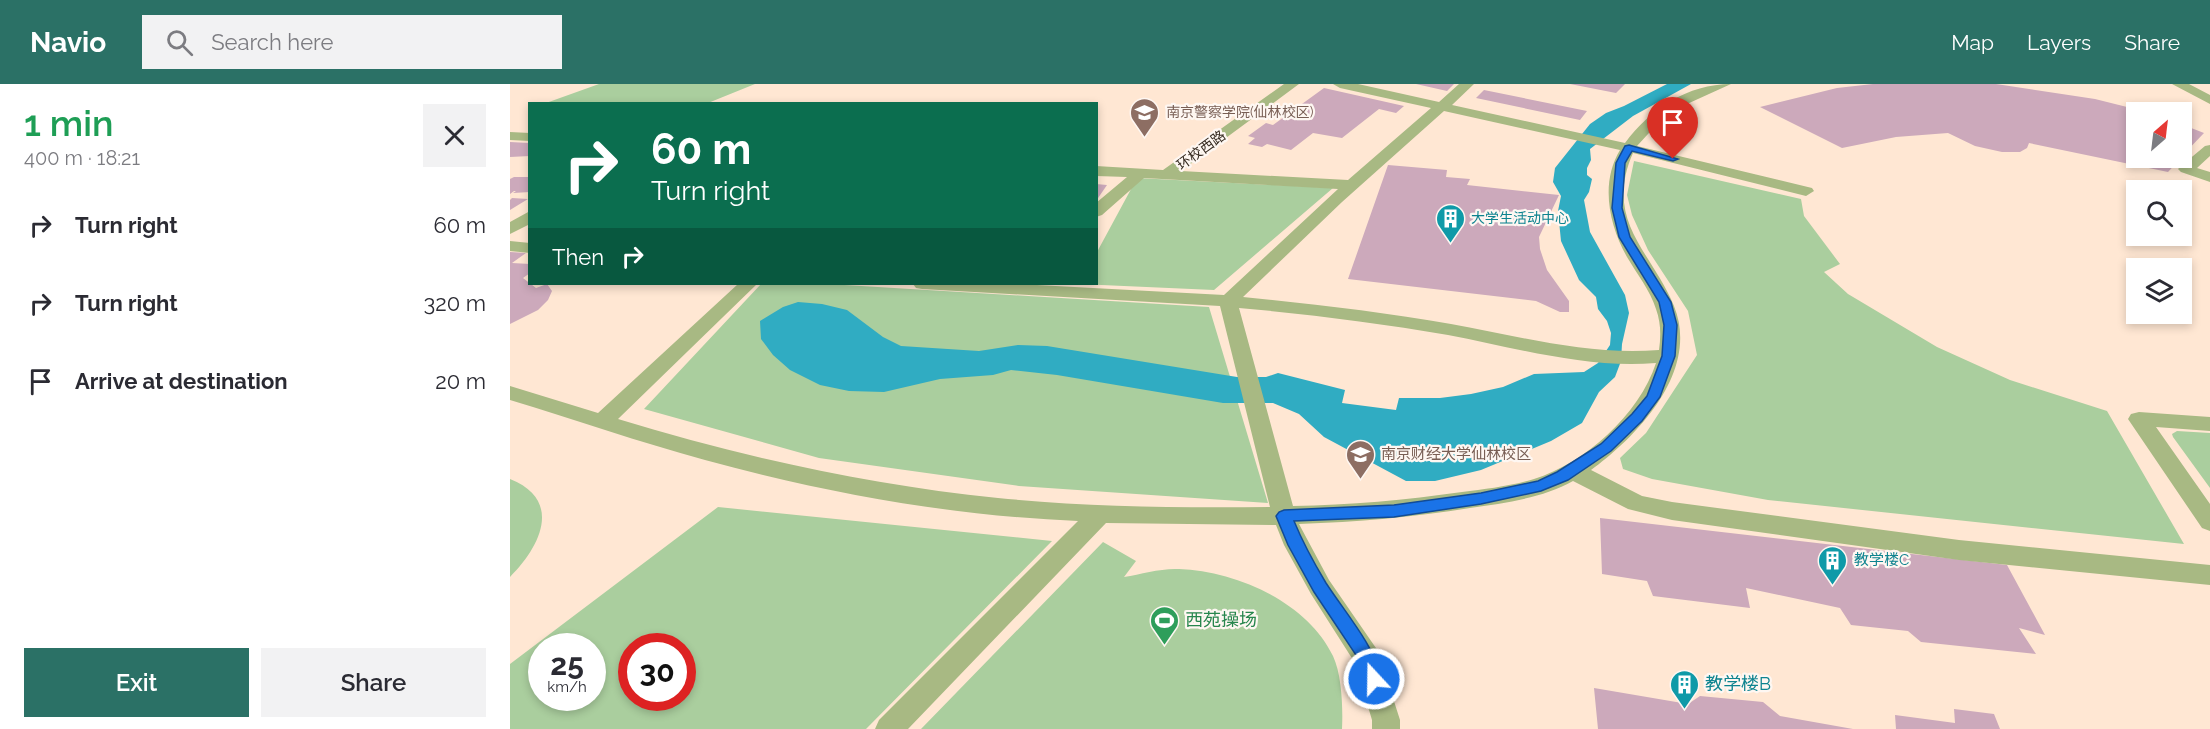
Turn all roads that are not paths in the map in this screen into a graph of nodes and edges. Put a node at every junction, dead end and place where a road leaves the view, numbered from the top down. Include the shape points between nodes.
1 (1292, 84) edge
2 (1340, 84) edge
3 (1467, 84) edge
4 (1724, 84) edge
5 (2179, 84) edge
6 (2210, 100) edge
7 (1441, 107) junction
8 (510, 136) edge
9 (528, 137) edge
10 (1619, 146) junction
11 (2210, 149) edge
12 (1098, 171) edge
13 (1141, 173) junction
14 (1167, 175) junction
15 (2210, 177) edge
16 (1352, 185) junction
17 (1806, 191) dead end
18 (1098, 210) edge
19 (528, 217) edge
20 (510, 229) edge
21 (510, 246) edge
22 (528, 248) edge
23 (747, 285) edge
24 (940, 285) edge
25 (1228, 301) junction
26 (1668, 356) junction
27 (510, 393) edge
28 (601, 423) junction
29 (2210, 424) edge
30 (1571, 470) junction
31 (1101, 513) junction
32 (1284, 516) junction
33 (2210, 522) edge
34 (2210, 575) edge
35 (889, 729) edge
36 (1386, 729) edge

1 - 14 street, 环校西路
2 - 7 street
3 - 7 street
4 - 10 street via 1678,102
5 - 6 street
7 - 10 street
7 - 16 street
8 - 9 street
10 - 17 street
10 - 26 street via 1617,208 1625,237 1665,302 1670,325
11 - 15 street via 2186,169
12 - 13 street, 环校西路
13 - 14 street, 环校西路
13 - 18 street
14 - 16 street
16 - 25 street
19 - 20 street
21 - 22 street
23 - 28 street
24 - 25 street
25 - 26 street via 1440,328 1594,356
25 - 32 street
26 - 30 street via 1653,397 1637,418 1606,447
27 - 28 street
28 - 31 street via 765,468 846,484 964,503
29 - 33 street via 2139,419
30 - 32 street via 1541,485 1481,498 1394,511
30 - 34 street via 1636,503 1692,515 1959,550
31 - 32 street
31 - 35 street
32 - 36 street via 1320,587 1368,659

